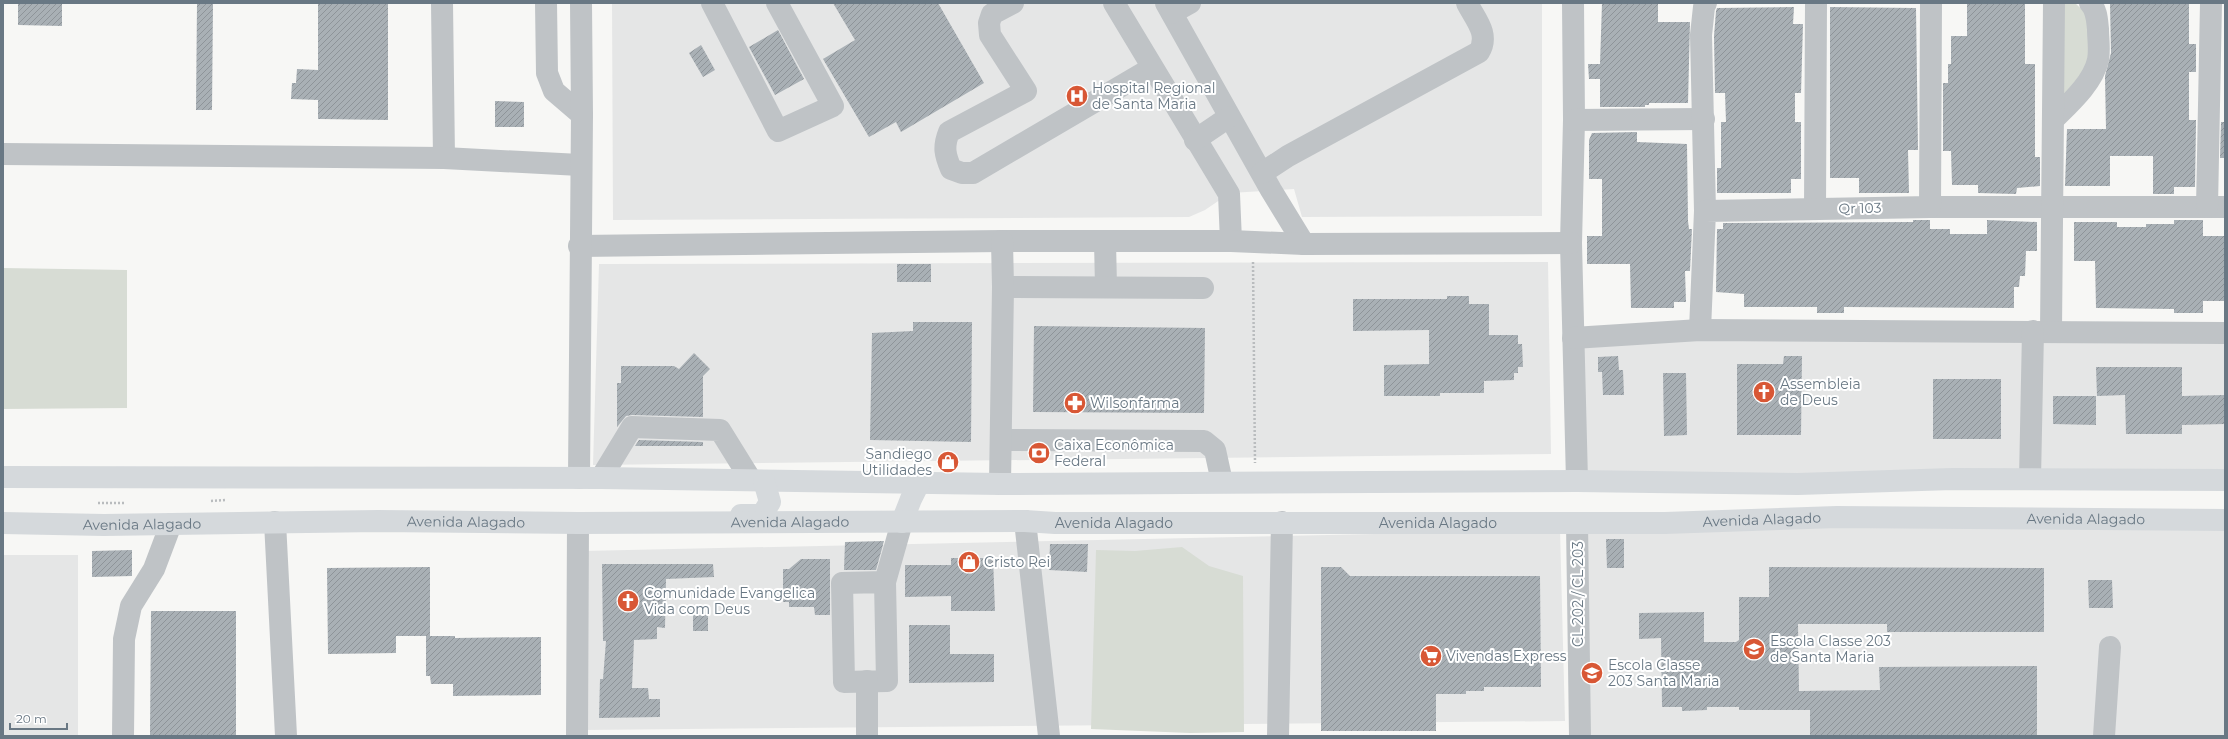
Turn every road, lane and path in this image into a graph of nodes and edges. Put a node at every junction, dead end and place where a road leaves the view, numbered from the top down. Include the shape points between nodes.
1 (442, 3) edge
2 (546, 3) edge
3 (581, 3) edge
4 (712, 3) edge
5 (777, 3) edge
6 (1013, 3) edge
7 (1114, 3) edge
8 (1467, 3) edge
9 (1573, 3) edge
10 (1706, 3) edge
11 (1816, 3) edge
12 (1931, 3) edge
13 (2054, 3) edge
14 (2090, 3) edge
15 (2211, 3) edge
16 (1176, 6) edge
17 (1152, 68) junction
18 (582, 115) junction
19 (1230, 117) junction
20 (1704, 119) junction
21 (1574, 120) junction
22 (2053, 120) junction
23 (1195, 140) junction
24 (3, 154) edge
25 (444, 158) junction
26 (580, 165) junction
27 (1262, 173) junction
28 (2051, 206) junction
29 (1930, 207) junction
30 (2216, 207) edge
31 (1815, 208) junction
32 (1705, 211) junction
33 (1002, 241) junction
34 (1105, 241) junction
35 (1242, 242) junction
36 (1571, 243) junction
37 (1304, 244) junction
38 (579, 246) junction
39 (1004, 287) junction
40 (1106, 287) junction
41 (1203, 288) dead end
42 (1700, 330) junction
43 (2042, 331) junction
44 (2225, 333) edge
45 (1573, 338) junction
46 (1001, 440) junction
47 (3, 477) edge
48 (579, 478) junction
49 (601, 478) junction
50 (1952, 479) junction
51 (2030, 479) junction
52 (758, 480) junction
53 (2225, 480) edge
54 (920, 481) junction
55 (1577, 481) junction
56 (1222, 482) junction
57 (1255, 482) junction
58 (1000, 484) junction
59 (1798, 484) junction
60 (1837, 517) junction
61 (2225, 520) edge
62 (653, 521) junction
63 (1025, 521) junction
64 (275, 522) junction
65 (902, 522) junction
66 (1282, 522) junction
67 (3, 523) edge
68 (578, 523) junction
69 (1577, 523) junction
70 (1665, 523) junction
71 (172, 524) junction
72 (885, 582) junction
73 (2110, 647) dead end
74 (867, 681) junction
75 (123, 736) edge
76 (286, 736) edge
77 (577, 736) edge
78 (867, 736) edge
79 (1049, 736) edge
80 (1278, 736) edge
81 (1580, 736) edge
82 (2104, 736) edge

1 - 25 street
2 - 18 street via 547,73 554,91
3 - 18 street
4 - 5 street via 778,131 833,106
6 - 17 street via 992,14 990,35 1026,91 949,132 944,152 951,169 973,173
7 - 17 street
8 - 27 street via 1482,31 1483,45 1479,52 1288,156
9 - 21 street
10 - 20 street via 1701,35
11 - 31 street
12 - 29 street
13 - 22 street
14 - 22 street via 2096,12 2099,52 2096,67 2074,99
15 - 30 street
16 - 19 street
17 - 23 street
18 - 26 street
19 - 23 street
19 - 27 street
20 - 21 street
20 - 32 street
21 - 36 street
22 - 28 street
23 - 35 street via 1228,194
24 - 25 street
25 - 26 street
26 - 38 street
27 - 37 street
28 - 29 street, Qr 103
28 - 30 street, Qr 103
28 - 43 street
29 - 31 street, Qr 103
31 - 32 street, Qr 103
32 - 42 street
33 - 34 street
33 - 38 street
33 - 39 street
34 - 35 street
34 - 40 street
35 - 37 street
35 - 57 path
36 - 37 street
36 - 45 street
38 - 48 street
39 - 40 street
39 - 46 street
40 - 41 street
42 - 43 street
42 - 45 street
43 - 44 street
43 - 51 street
45 - 55 street
46 - 56 street via 1204,441 1215,450
46 - 58 street
47 - 48 main road
48 - 49 main road
49 - 52 main road
49 - 52 street via 632,427 720,430
50 - 51 main road
50 - 59 main road
50 - 60 main road via 1928,495 1837,494 1832,502
51 - 53 main road
52 - 54 main road
52 - 62 main road via 770,502 762,515 682,514
54 - 58 main road
54 - 65 main road
55 - 57 main road
55 - 59 main road
56 - 57 main road
56 - 58 main road
59 - 70 main road via 1801,500 1798,512 1707,514
60 - 61 main road, Avenida Alagado
60 - 70 main road, Avenida Alagado
62 - 65 main road, Avenida Alagado
62 - 68 main road, Avenida Alagado
63 - 65 main road, Avenida Alagado
63 - 66 main road, Avenida Alagado
63 - 79 street
64 - 68 main road, Avenida Alagado
64 - 71 main road, Avenida Alagado
64 - 76 street
65 - 72 street
66 - 69 main road, Avenida Alagado
66 - 80 street
67 - 71 main road, Avenida Alagado
68 - 77 street
69 - 70 main road, Avenida Alagado
69 - 81 street, CL 202 / CL 203
71 - 75 street via 154,570 131,606 124,640
72 - 74 street via 887,681
72 - 74 street via 842,583 844,682
73 - 82 street
74 - 78 street

